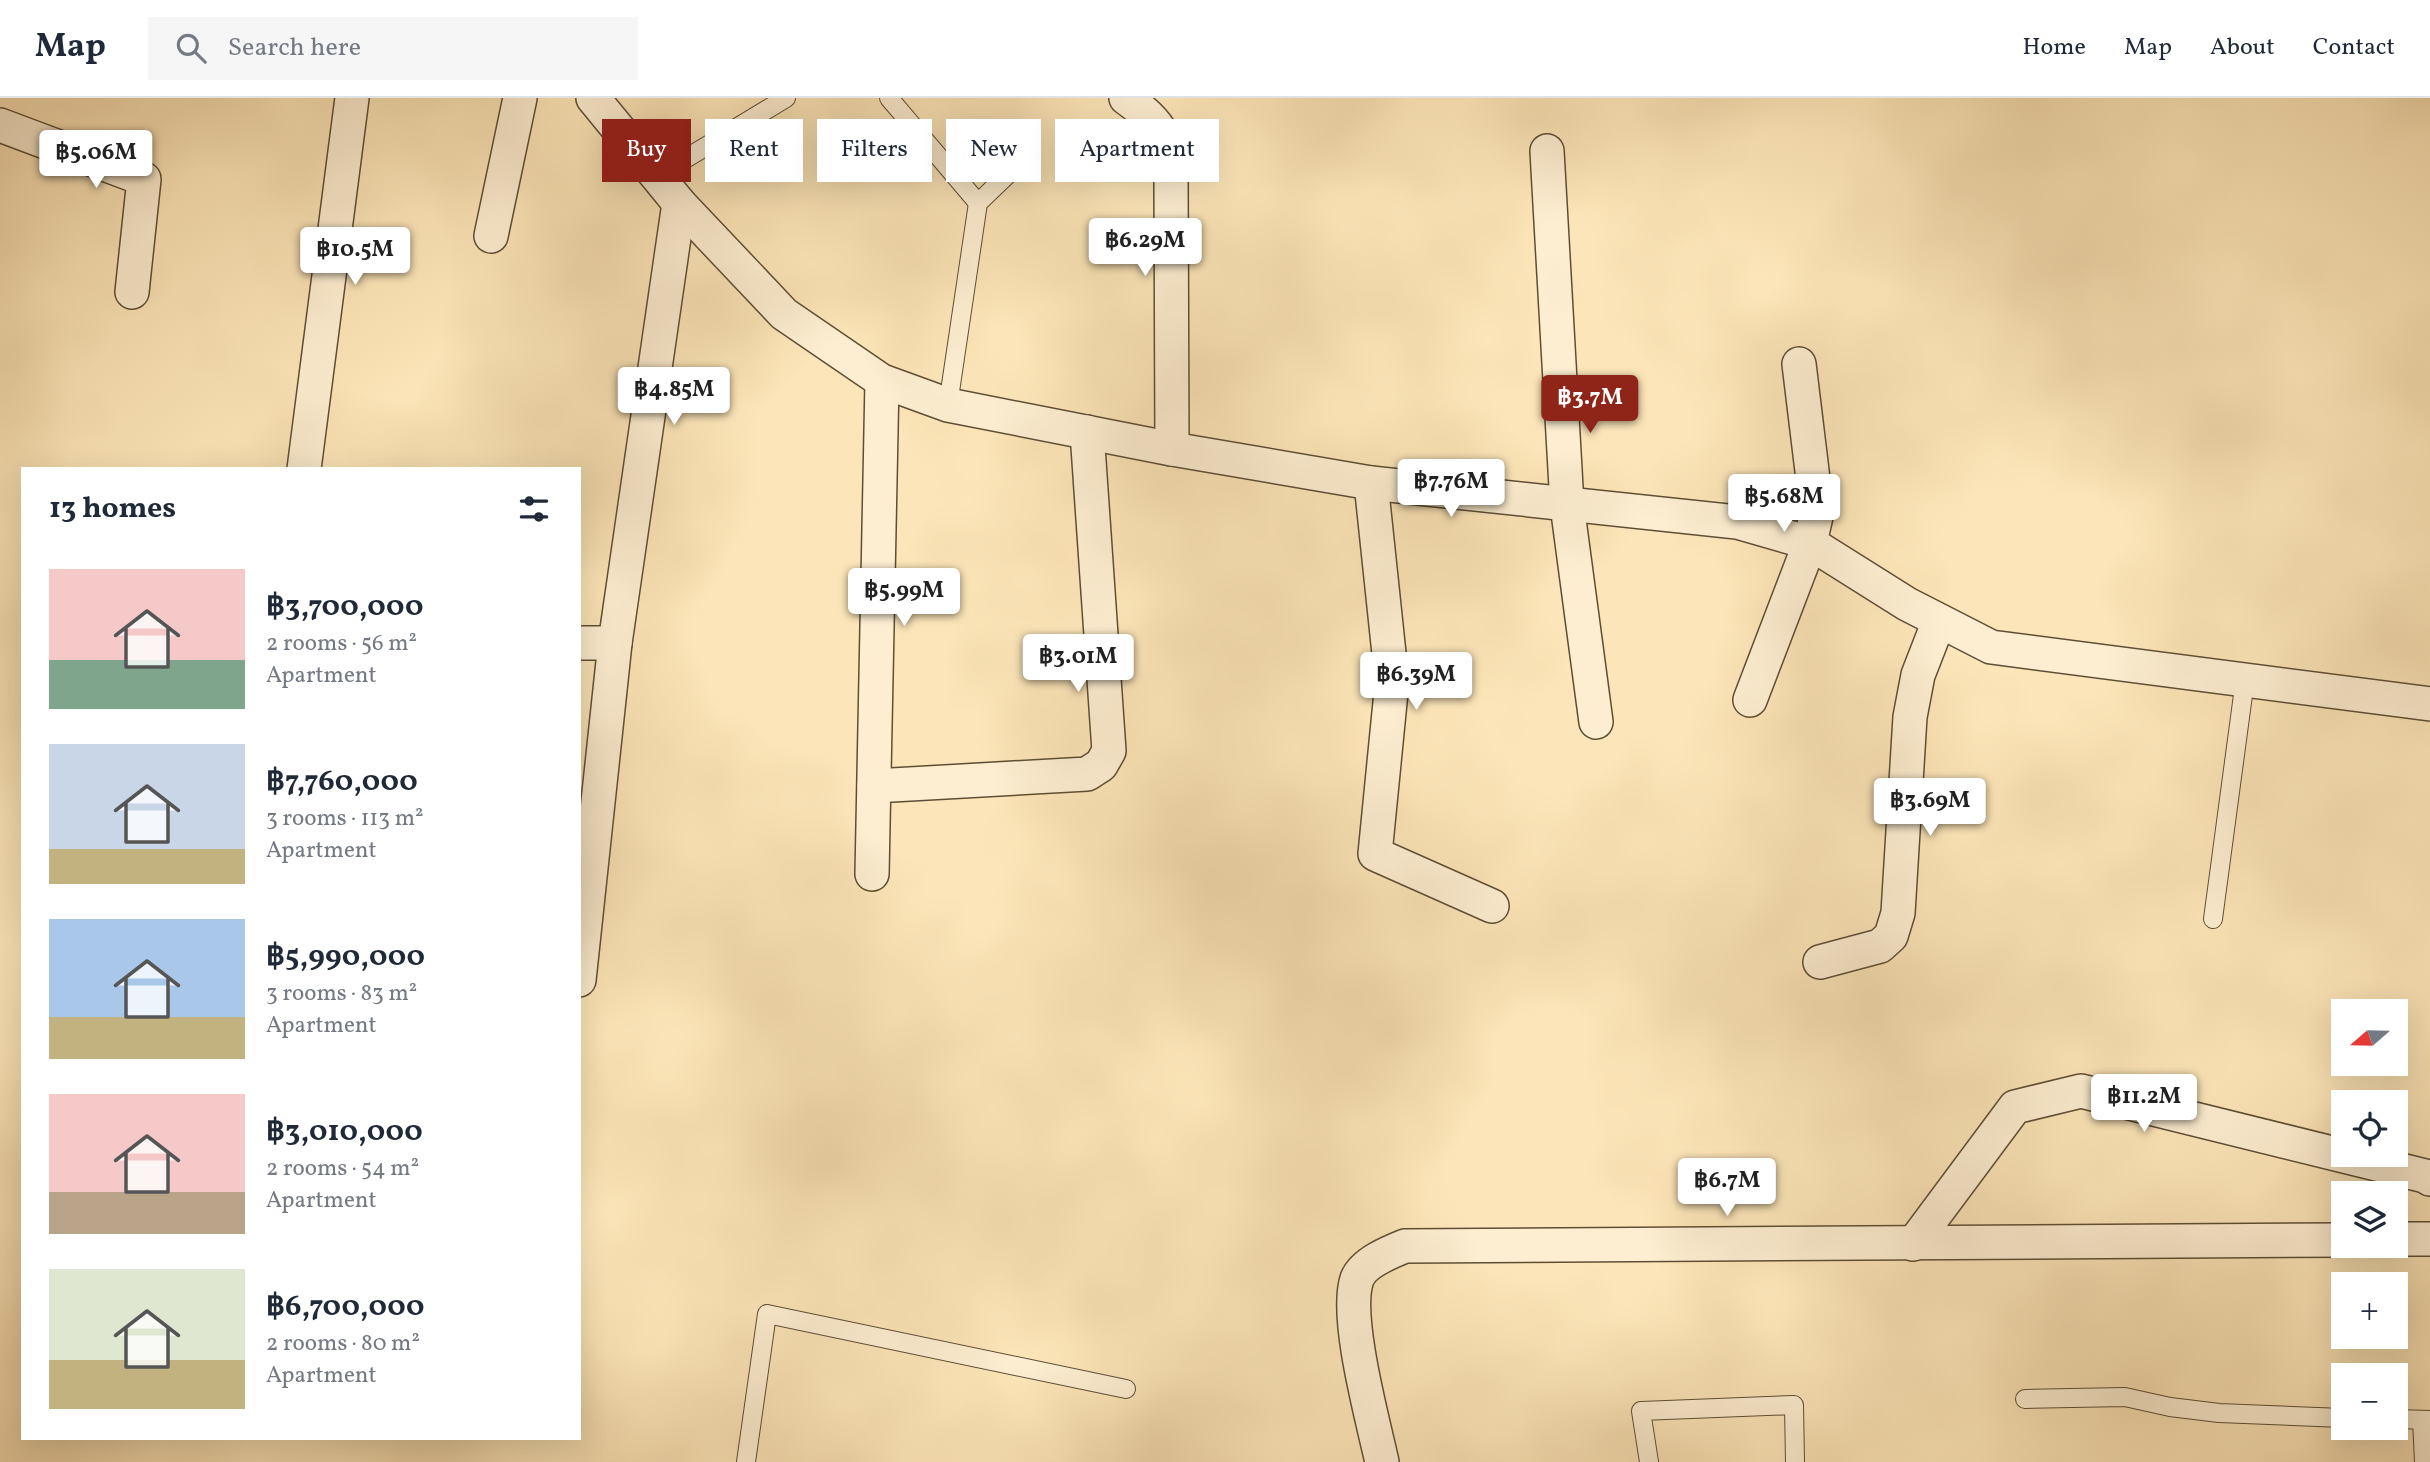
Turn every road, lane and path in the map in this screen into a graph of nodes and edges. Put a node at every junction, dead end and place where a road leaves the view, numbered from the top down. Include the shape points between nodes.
1 (352, 98) edge
2 (520, 98) edge
3 (593, 98) edge
4 (786, 98) edge
5 (888, 98) edge
6 (1126, 98) edge
7 (610, 119) edge
8 (0, 125) edge
9 (1547, 151) dead end
10 (691, 155) edge
11 (662, 182) edge
12 (1000, 182) edge
13 (679, 203) junction
14 (978, 203) junction
15 (491, 236) dead end
16 (132, 292) dead end
17 (1799, 364) dead end
18 (882, 381) junction
19 (948, 405) junction
20 (1087, 432) junction
21 (1172, 449) junction
22 (303, 467) edge
23 (1371, 483) junction
24 (1567, 505) junction
25 (1810, 543) junction
26 (1939, 621) junction
27 (581, 643) edge
28 (615, 643) junction
29 (2245, 680) junction
30 (1750, 700) dead end
31 (2430, 704) edge
32 (1597, 722) dead end
33 (874, 786) junction
34 (872, 874) dead end
35 (1492, 906) dead end
36 (2213, 919) dead end
37 (581, 961) edge
38 (1820, 962) dead end
39 (2430, 1180) edge
40 (2408, 1239) edge
41 (2430, 1239) edge
42 (2331, 1240) edge
43 (1913, 1244) junction
44 (1126, 1389) dead end
45 (2025, 1399) dead end
46 (2331, 1418) edge
47 (2408, 1419) edge
48 (2426, 1420) edge
49 (746, 1462) edge
50 (1382, 1462) edge
51 (1649, 1462) edge
52 (1796, 1462) edge
53 (2424, 1462) edge

1 - 22 street
2 - 15 street
3 - 7 street
4 - 10 lane
5 - 14 lane
6 - 21 street via 1146,112 1169,147
8 - 16 street via 144,179
9 - 24 street
11 - 13 street
12 - 14 lane
13 - 18 street via 784,314
13 - 28 street
14 - 19 lane
17 - 25 street via 1816,512
18 - 19 street
18 - 33 street
19 - 20 street
20 - 21 street
20 - 33 street via 1109,751 1101,765 1087,774
21 - 23 street
23 - 24 street
23 - 35 street via 1392,682 1375,854
24 - 25 street via 1737,522
24 - 32 street
25 - 26 street
25 - 30 street
26 - 29 street via 1991,647
26 - 38 street via 1918,675 1910,717 1898,913 1891,936 1880,946
27 - 28 street
28 - 37 street
29 - 31 street
29 - 36 lane
33 - 34 street
39 - 43 street via 2425,1175 2081,1091 2015,1107
40 - 41 street
42 - 43 street
43 - 50 street via 1405,1247 1379,1257 1357,1278 1353,1319
44 - 49 lane via 767,1314
45 - 46 lane via 2125,1397 2219,1413
47 - 48 lane
48 - 53 lane
51 - 52 lane via 1641,1411 1794,1405

